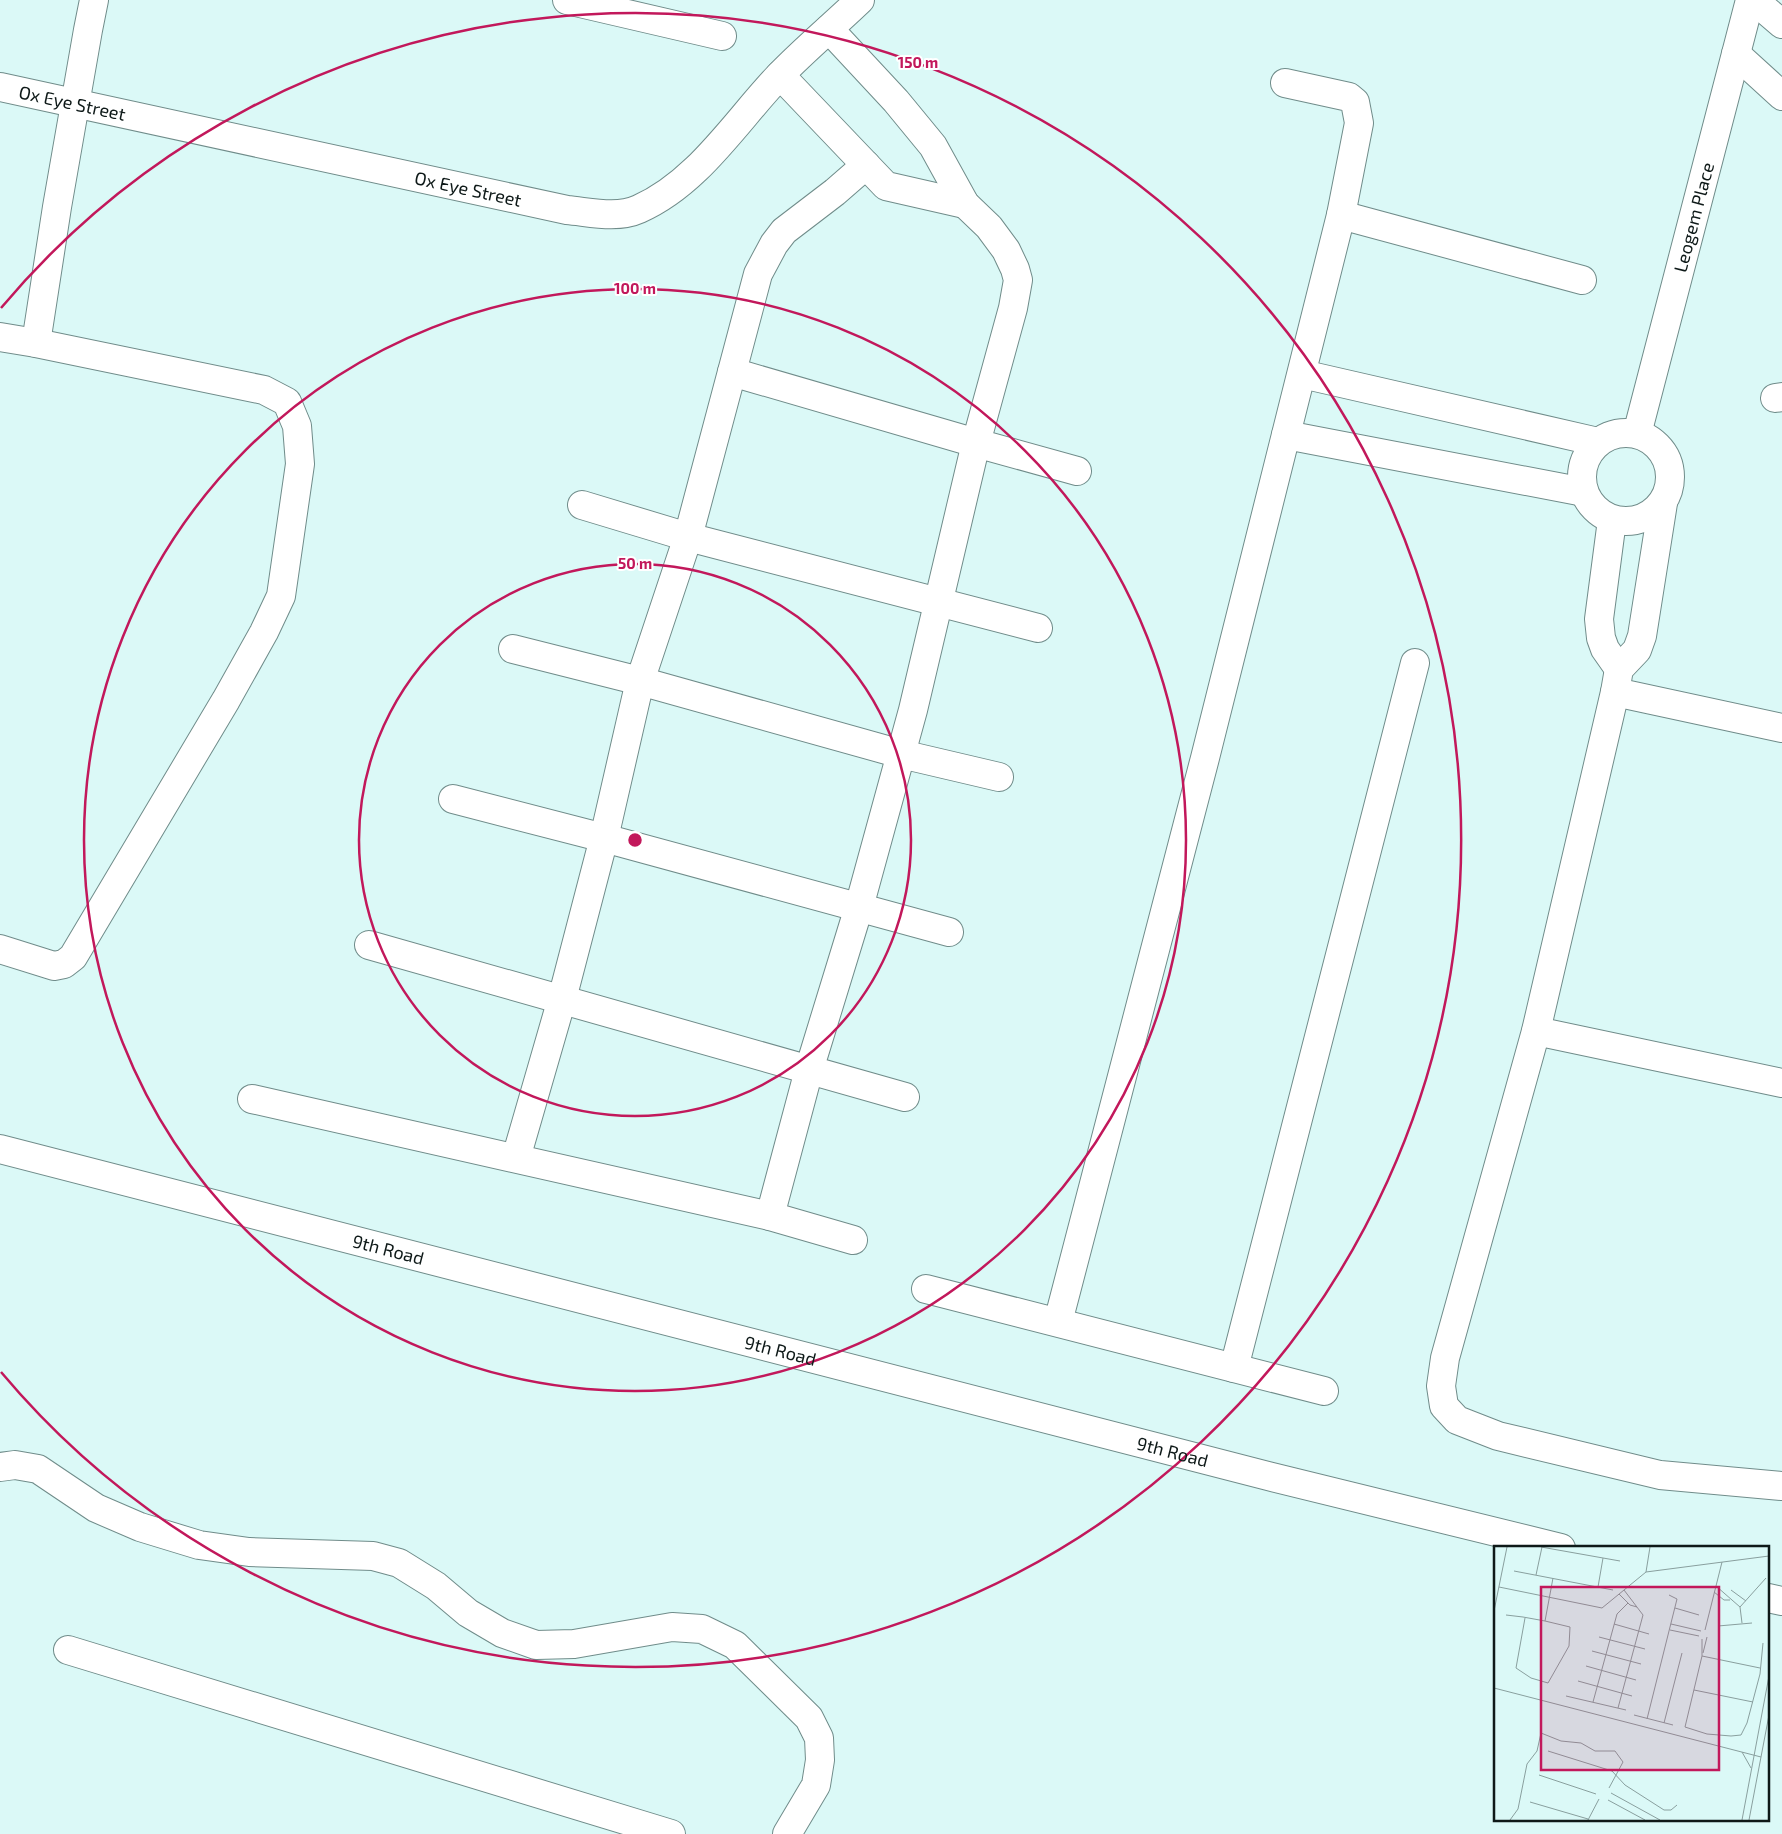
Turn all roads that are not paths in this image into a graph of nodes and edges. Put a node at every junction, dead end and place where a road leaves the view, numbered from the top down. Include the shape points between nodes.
1 (94, 0) edge
2 (567, 0) edge
3 (860, 0) edge
4 (1752, 0) edge
5 (1782, 24) edge
6 (829, 29) junction
7 (722, 36) dead end
8 (1736, 54) junction
9 (780, 75) junction
10 (1285, 83) dead end
11 (0, 87) edge
12 (1782, 96) edge
13 (75, 103) junction
14 (866, 165) junction
15 (964, 204) junction
16 (1342, 215) junction
17 (1582, 280) dead end
18 (0, 337) edge
19 (36, 343) junction
20 (732, 372) junction
21 (1302, 374) junction
22 (1637, 434) junction
23 (1286, 436) junction
24 (1598, 442) junction
25 (976, 443) junction
26 (1077, 471) dead end
27 (1584, 492) junction
28 (1663, 503) junction
29 (582, 505) dead end
30 (1612, 520) junction
31 (688, 537) junction
32 (939, 602) junction
33 (1038, 628) dead end
34 (512, 649) dead end
35 (1415, 663) dead end
36 (640, 681) junction
37 (1617, 681) junction
38 (1782, 728) edge
39 (900, 754) junction
40 (999, 777) dead end
41 (454, 799) dead end
42 (604, 838) junction
43 (859, 907) junction
44 (949, 932) dead end
45 (369, 945) dead end
46 (0, 949) edge
47 (562, 999) junction
48 (1536, 1031) junction
49 (810, 1070) junction
50 (1782, 1083) edge
51 (905, 1097) dead end
52 (252, 1099) dead end
53 (0, 1149) edge
54 (516, 1158) junction
55 (770, 1216) junction
56 (853, 1240) dead end
57 (926, 1289) dead end
58 (1058, 1322) junction
59 (1234, 1368) junction
60 (1324, 1391) dead end
61 (0, 1467) edge
62 (1782, 1486) edge
63 (1553, 1546) edge
64 (68, 1650) dead end
65 (671, 1834) edge
66 (788, 1834) edge

1 - 13 street
2 - 7 street
3 - 6 street, Ox Eye Street
4 - 5 street
4 - 8 street, Leogem Place
6 - 9 street, Ox Eye Street
6 - 15 street via 933,146
8 - 12 street
8 - 22 street, Leogem Place
9 - 13 street, Ox Eye Street via 698,166 668,192 638,210 612,214 567,210
9 - 14 street
10 - 16 street via 1349,97 1355,102 1359,123
11 - 13 street, Ox Eye Street
13 - 19 street
14 - 15 street via 886,186
14 - 20 street via 784,231 774,244 758,274
15 - 25 street via 989,227 1006,250 1018,280
16 - 17 street
16 - 21 street
18 - 19 street
19 - 46 street via 264,390 287,402 297,426 300,464 281,596 226,700 73,958 54,966
20 - 25 street
20 - 31 street
21 - 23 street
21 - 24 street
22 - 24 street via 1624,433
22 - 28 street via 1650,440 1668,462 1671,476
23 - 27 street
23 - 58 street
24 - 27 street via 1583,464
25 - 26 street
25 - 32 street
27 - 30 street via 1600,514
28 - 30 street via 1653,514 1640,520
28 - 37 street via 1642,636
29 - 31 street
30 - 37 street via 1599,619 1601,638
31 - 32 street
31 - 36 street
32 - 33 street
32 - 39 street
34 - 36 street
35 - 59 street
36 - 39 street
36 - 42 street
37 - 38 street
37 - 48 street
39 - 40 street
39 - 43 street
41 - 42 street
42 - 43 street
42 - 47 street
43 - 44 street
43 - 49 street
45 - 47 street
47 - 49 street
47 - 54 street
48 - 50 street
48 - 62 street via 1445,1358 1441,1386 1444,1406 1457,1420 1498,1436 1650,1473
49 - 51 street
49 - 55 street
52 - 54 street
53 - 63 street, 9th Road via 1268,1476
54 - 55 street
55 - 56 street
57 - 58 street
58 - 59 street
59 - 60 street
61 - 66 street via 38,1469 96,1508 140,1527 199,1546 249,1552 373,1556 399,1563 436,1586 468,1613 502,1633 536,1645 574,1644 672,1627 702,1628 736,1645 810,1718 819,1738 816,1785
64 - 65 street

